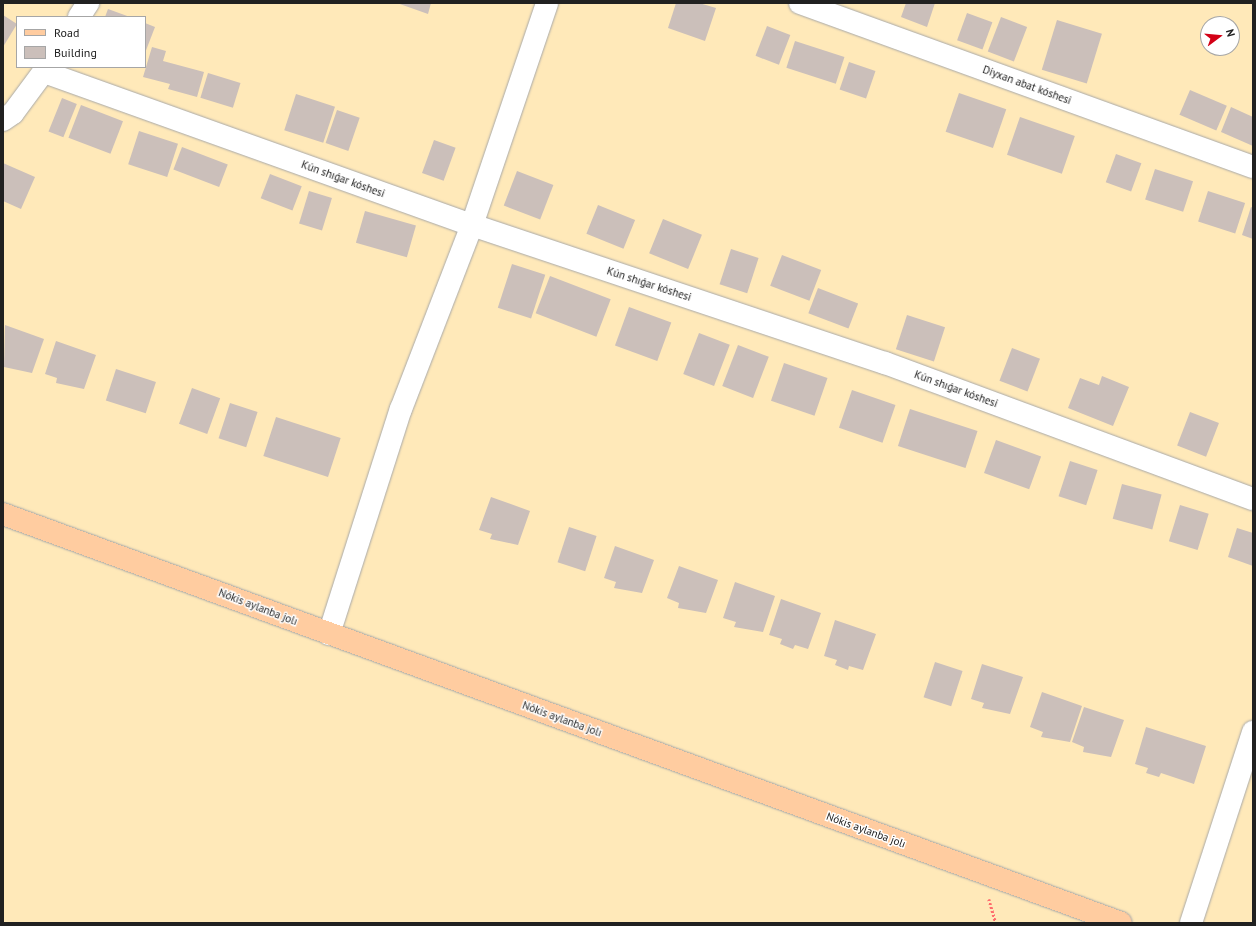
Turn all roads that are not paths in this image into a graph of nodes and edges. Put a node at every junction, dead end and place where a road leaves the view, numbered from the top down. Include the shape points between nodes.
1 (88, 3) edge
2 (547, 3) edge
3 (800, 3) edge
4 (80, 16) edge
5 (45, 69) edge
6 (3, 120) edge
7 (1253, 167) edge
8 (472, 225) junction
9 (1253, 499) edge
10 (3, 514) edge
11 (329, 634) junction
12 (1253, 732) edge
13 (1121, 923) edge
14 (1191, 923) edge

1 - 4 street
2 - 8 street
3 - 7 street, Diyxan abat kóshesi
5 - 6 street via 13,113
5 - 8 street, Kún shıǵar kóshesi
8 - 9 street, Kún shıǵar kóshesi via 885,363
8 - 11 street via 401,409
10 - 11 main road, Nókis aylanba jolı
11 - 13 main road, Nókis aylanba jolı
12 - 14 street

